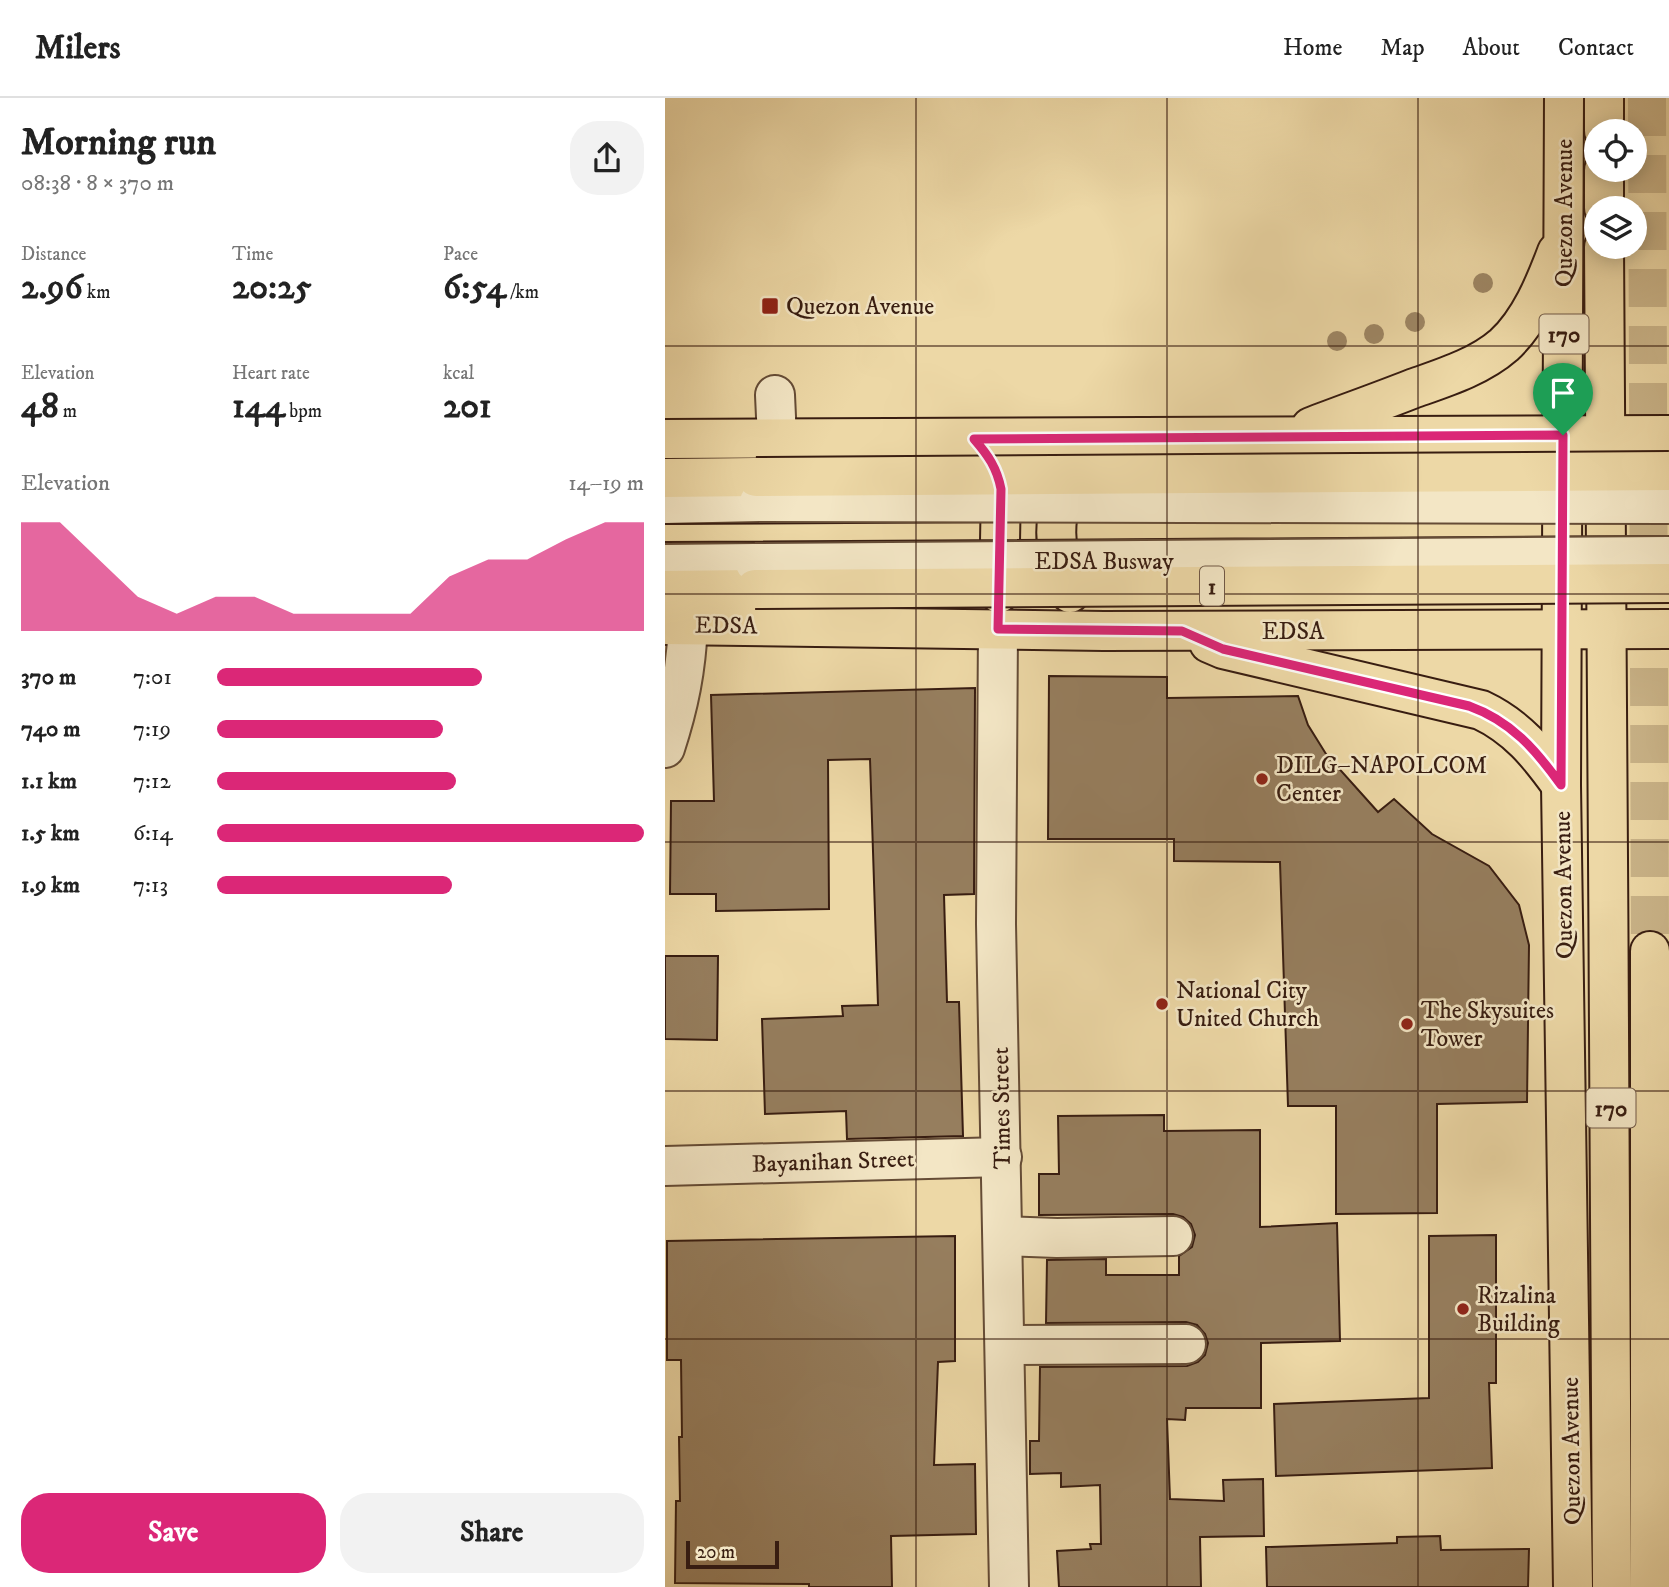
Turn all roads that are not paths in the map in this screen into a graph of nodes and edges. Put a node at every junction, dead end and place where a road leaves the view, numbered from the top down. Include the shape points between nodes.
1 (1564, 98) edge
2 (1604, 98) edge
3 (1604, 119) edge
4 (1565, 234) junction
5 (1604, 259) edge
6 (775, 395) dead end
7 (1563, 435) junction
8 (1605, 435) junction
9 (1669, 435) edge
10 (1285, 437) junction
11 (665, 439) edge
12 (777, 439) junction
13 (974, 439) junction
14 (1107, 439) junction
15 (1669, 471) edge
16 (665, 478) edge
17 (758, 490) junction
18 (665, 504) edge
19 (1669, 504) edge
20 (1669, 535) edge
21 (1669, 547) edge
22 (1669, 556) edge
23 (665, 564) edge
24 (755, 576) junction
25 (1669, 583) edge
26 (665, 590) edge
27 (1562, 616) junction
28 (1605, 616) junction
29 (677, 625) edge
30 (998, 629) junction
31 (1669, 629) edge
32 (1104, 631) junction
33 (1182, 631) junction
34 (665, 748) edge
35 (1561, 785) junction
36 (1650, 951) tunnel mouth
37 (1002, 1157) junction
38 (665, 1166) edge
39 (1003, 1236) junction
40 (1173, 1236) dead end
41 (1186, 1344) dead end
42 (1005, 1345) junction
43 (1009, 1587) edge
44 (1573, 1587) edge
45 (1612, 1587) edge
46 (1650, 1587) edge

1 - 4 main road, Quezon Avenue / 170
2 - 3 main road, Quezon Avenue
4 - 7 main road, Quezon Avenue / 170
4 - 10 main road via 1537,298 1496,351 1447,376
5 - 8 main road, Quezon Avenue / 170
6 - 12 street
7 - 8 main road
7 - 10 main road
7 - 27 main road, Quezon Avenue / 170
8 - 9 main road
8 - 28 main road, Quezon Avenue / 170
10 - 14 main road
11 - 12 main road
12 - 13 main road
13 - 14 main road
13 - 30 main road via 997,472 1001,489
14 - 32 main road via 1070,479 1056,525 1061,573 1071,595
15 - 17 main road, bridge
16 - 17 main road
17 - 18 street
17 - 19 street, bridge
20 - 28 main road
21 - 28 main road
22 - 24 street, EDSA Busway, bridge
23 - 24 street, EDSA Busway
24 - 25 main road, EDSA / 1, bridge
24 - 26 main road, EDSA / 1
27 - 28 main road, EDSA / 1
27 - 33 main road, EDSA / 1
27 - 35 main road, Quezon Avenue / 170
28 - 31 main road, EDSA / 1
28 - 45 main road, Quezon Avenue / 170
29 - 30 main road, EDSA / 1
29 - 34 street via 686,669
30 - 32 main road, EDSA / 1
30 - 37 street, Times Street via 996,924
32 - 33 main road, EDSA / 1
33 - 35 main road via 1223,649 1481,710 1523,737
35 - 44 main road, Quezon Avenue / 170
36 - 46 main road, 170
37 - 38 street, Bayanihan Street
37 - 39 street, Times Street
39 - 40 street
39 - 42 street, Times Street
41 - 42 street
42 - 43 street, Times Street

